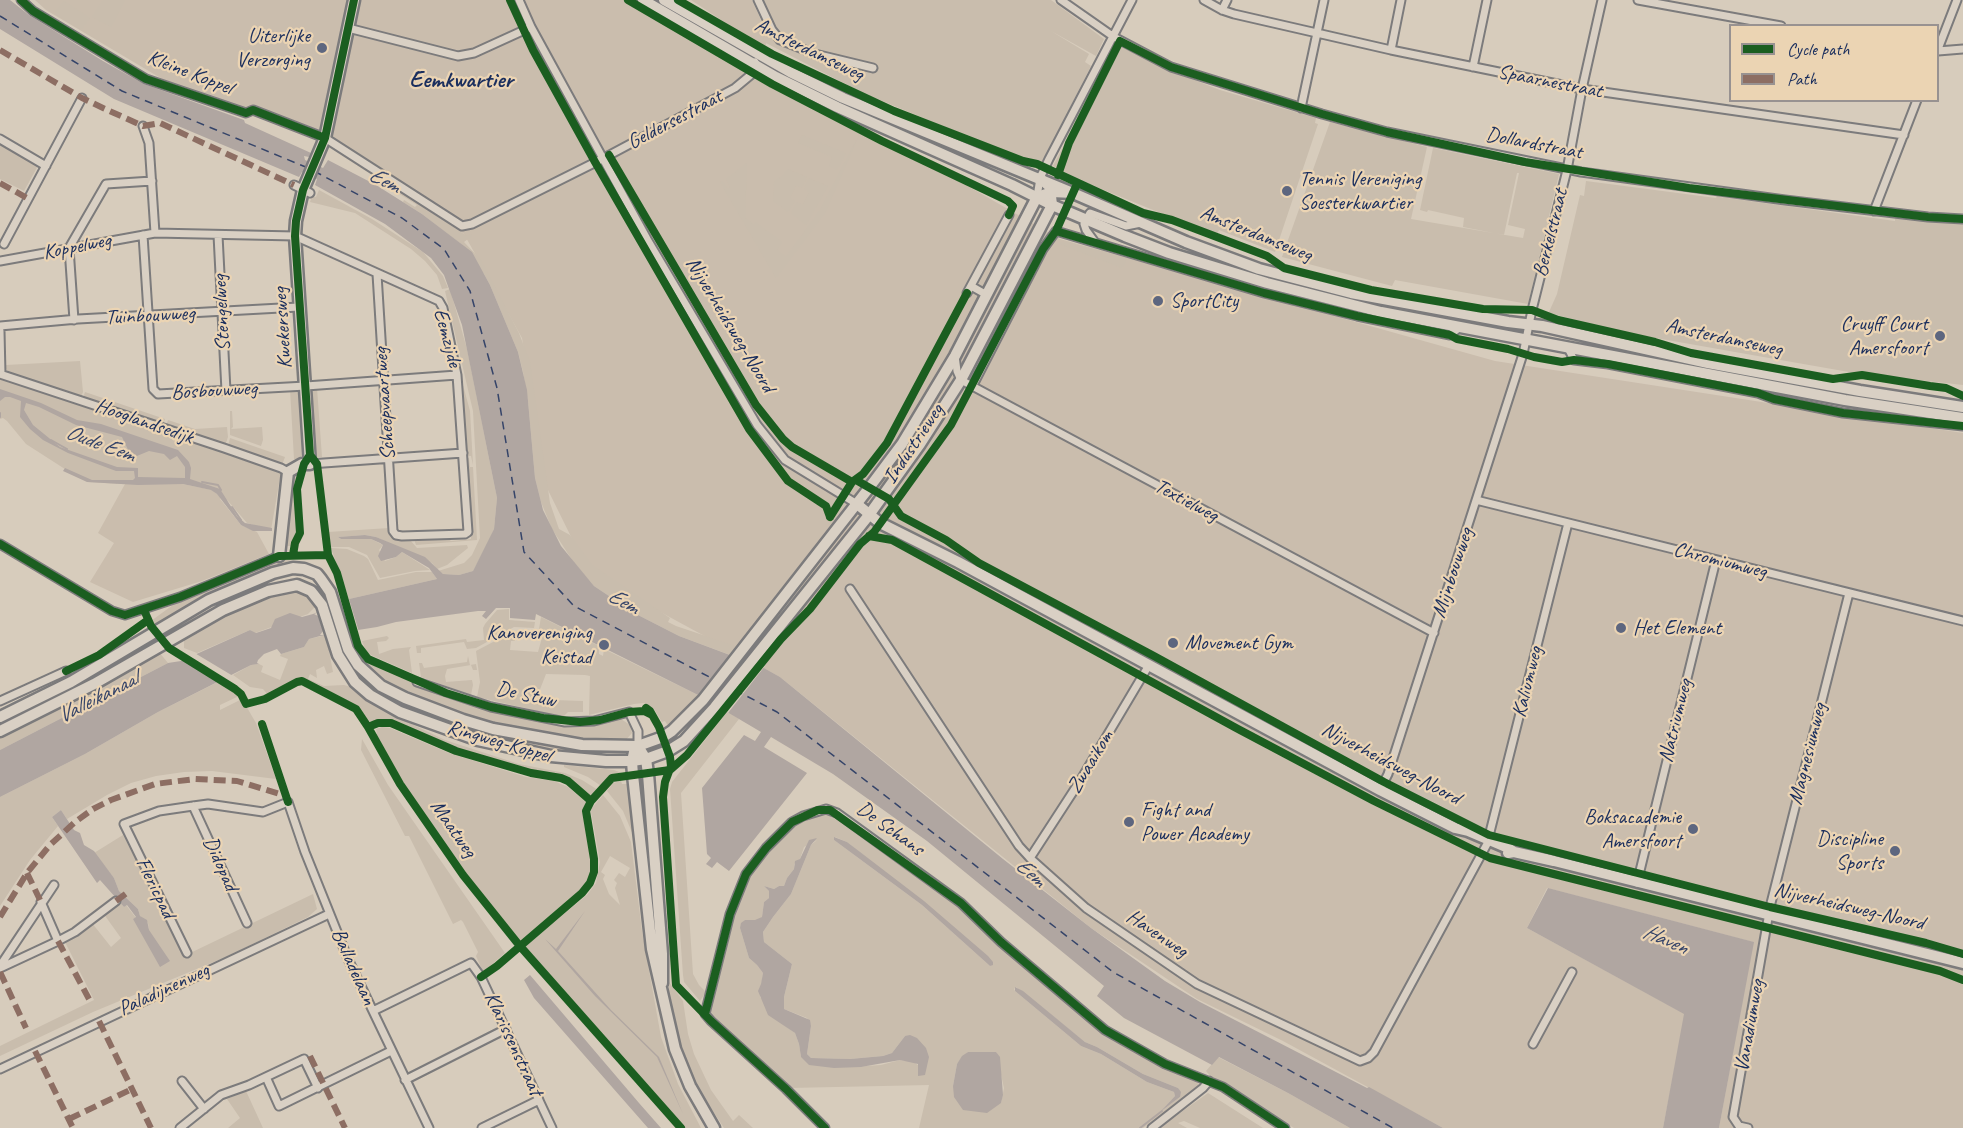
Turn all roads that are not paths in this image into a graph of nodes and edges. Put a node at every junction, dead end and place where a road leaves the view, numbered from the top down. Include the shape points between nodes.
1 (21, 0) edge
2 (354, 0) edge
3 (519, 0) edge
4 (643, 0) edge
5 (664, 0) edge
6 (758, 0) edge
7 (1062, 0) edge
8 (1132, 0) edge
9 (1204, 0) edge
10 (1227, 0) edge
11 (1324, 0) edge
12 (1401, 0) edge
13 (1487, 0) edge
14 (1602, 0) edge
15 (1638, 0) edge
16 (1957, 0) edge
17 (1672, 3) edge
18 (1222, 10) junction
19 (1771, 24) edge
20 (531, 27) junction
21 (348, 28) junction
22 (1317, 34) junction
23 (1114, 37) junction
24 (1939, 47) edge
25 (747, 48) junction
26 (1963, 49) edge
27 (1391, 50) junction
28 (1939, 50) edge
29 (757, 66) junction
30 (1473, 67) junction
31 (873, 68) dead end
32 (1582, 89) junction
33 (82, 98) dead end
34 (1916, 102) edge
35 (1300, 108) junction
36 (143, 126) dead end
37 (1904, 135) junction
38 (325, 138) junction
39 (0, 139) edge
40 (605, 157) junction
41 (46, 166) junction
42 (1567, 170) junction
43 (1040, 178) junction
44 (152, 181) junction
45 (1073, 193) junction
46 (1044, 194) junction
47 (1052, 205) junction
48 (1874, 211) junction
49 (1009, 215) dead end
50 (1963, 219) edge
51 (1086, 220) junction
52 (1143, 223) junction
53 (472, 224) joint
54 (155, 233) junction
55 (143, 235) junction
56 (218, 235) junction
57 (295, 236) junction
58 (1095, 242) junction
59 (2, 243) edge
60 (69, 248) junction
61 (3, 261) edge
62 (377, 274) junction
63 (987, 295) junction
64 (299, 307) junction
65 (222, 311) junction
66 (147, 317) junction
67 (74, 320) junction
68 (1529, 325) junction
69 (0, 326) edge
70 (1461, 326) junction
71 (0, 331) edge
72 (1526, 339) junction
73 (1568, 348) junction
74 (955, 356) junction
75 (0, 374) edge
76 (457, 375) junction
77 (383, 380) junction
78 (961, 380) junction
79 (306, 386) junction
80 (972, 387) junction
81 (226, 391) junction
82 (1845, 400) junction
83 (1963, 407) edge
84 (1855, 413) junction
85 (1963, 418) edge
86 (1963, 426) edge
87 (463, 453) junction
88 (389, 459) junction
89 (310, 464) junction
90 (288, 472) junction
91 (1476, 500) junction
92 (857, 504) junction
93 (869, 514) junction
94 (1568, 523) junction
95 (395, 533) joint
96 (0, 543) edge
97 (279, 556) joint
98 (1716, 560) junction
99 (850, 590) dead end
100 (1849, 592) junction
101 (1963, 621) edge
102 (1434, 633) junction
103 (338, 638) junction
104 (1149, 665) junction
105 (66, 671) dead end
106 (417, 681) dead end
107 (703, 700) joint
108 (0, 702) edge
109 (715, 707) joint
110 (0, 717) edge
111 (0, 731) edge
112 (638, 746) junction
113 (646, 759) junction
114 (632, 760) junction
115 (1380, 790) junction
116 (194, 806) junction
117 (1487, 844) junction
118 (1030, 858) junction
119 (1637, 883) junction
120 (54, 885) dead end
121 (116, 901) dead end
122 (41, 902) junction
123 (329, 914) junction
124 (1769, 916) junction
125 (247, 922) dead end
126 (58, 941) junction
127 (187, 953) dead end
128 (1963, 963) edge
129 (0, 967) edge
130 (1572, 972) dead end
131 (662, 983) junction
132 (373, 1011) junction
133 (506, 1029) junction
134 (1533, 1044) dead end
135 (391, 1051) junction
136 (0, 1069) edge
137 (266, 1077) junction
138 (405, 1080) junction
139 (182, 1081) dead end
140 (1209, 1081) junction
141 (321, 1086) junction
142 (539, 1100) junction
143 (204, 1109) junction
144 (714, 1126) edge
145 (180, 1128) edge
146 (429, 1128) edge
147 (482, 1128) edge
148 (552, 1128) edge
149 (825, 1128) edge
150 (1152, 1128) edge
151 (1284, 1128) edge
152 (1748, 1128) edge

1 - 38 street, Kleine Koppel via 146,79 246,113 253,110
2 - 21 main road, Kwekersweg
3 - 20 street, Nijverheidsweg-Noord
4 - 29 main road, Amsterdamseweg
5 - 25 main road, Amsterdamseweg
6 - 31 street via 780,39 815,54
7 - 23 street, Dollardstraat
8 - 23 street
9 - 18 street, Spaarnestraat
10 - 18 street
11 - 22 street
12 - 27 street
13 - 30 street
14 - 32 street, Berkelstraat
15 - 17 street
16 - 24 street
17 - 19 street
18 - 22 street, Spaarnestraat
20 - 21 street via 468,56
20 - 40 street, Nijverheidsweg-Noord
21 - 38 main road, Kwekersweg
22 - 27 street, Spaarnestraat
22 - 35 street
23 - 35 street, Dollardstraat via 1172,67
23 - 43 street
25 - 29 street
25 - 43 main road, Amsterdamseweg via 873,111
26 - 28 street
27 - 30 street, Spaarnestraat
29 - 40 street, Geldersestraat via 735,88
29 - 46 main road, Amsterdamseweg via 845,111
30 - 32 street, Spaarnestraat
32 - 37 street, Spaarnestraat
32 - 42 street, Berkelstraat
33 - 41 street
34 - 37 street
35 - 42 street, Dollardstraat via 1387,132
36 - 44 street
37 - 48 street
38 - 53 street, Kleine Koppel via 462,226
38 - 57 main road, Kwekersweg via 298,205
39 - 41 street
40 - 53 street, Geldersestraat
40 - 92 street, Nijverheidsweg-Noord via 647,239 766,439 785,460
41 - 59 street
42 - 48 street, Dollardstraat
42 - 68 street, Berkelstraat
43 - 45 main road, Amsterdamseweg
43 - 46 main road via 1050,187
44 - 54 street
44 - 60 street via 106,184
45 - 46 main road
45 - 52 main road, Amsterdamseweg
46 - 47 main road, Industrieweg
46 - 63 main road, Industrieweg
47 - 51 main road, Amsterdamseweg
47 - 78 main road, Industrieweg
48 - 50 street, Dollardstraat
49 - 63 street via 969,290
51 - 52 street, Amsterdamseweg via 1090,213 1126,226
51 - 58 street via 1086,230
51 - 70 main road, Amsterdamseweg via 1169,253 1278,286 1381,312
52 - 68 main road, Amsterdamseweg via 1240,262 1320,286
54 - 55 street, Koppelweg
54 - 56 street, Koppelweg
55 - 60 street, Koppelweg
55 - 66 street
56 - 57 street, Koppelweg
56 - 65 street, Stengelweg
57 - 62 street, Eemzijde
57 - 64 main road, Kwekersweg
58 - 70 street, Amsterdamseweg via 1264,293 1377,320 1449,335
58 - 80 street, Amsterdamseweg via 1056,231
59 - 61 street
60 - 61 street, Koppelweg
60 - 67 street
62 - 76 street, Eemzijde via 441,303
62 - 77 street, Scheepvaartweg
63 - 74 main road, Industrieweg
64 - 65 street, Tuinbouwweg
64 - 79 main road, Kwekersweg
65 - 66 street, Tuinbouwweg
65 - 81 street, Stengelweg
66 - 67 street, Tuinbouwweg
66 - 81 street, Bosbouwweg via 153,389 158,394
67 - 69 street, Tuinbouwweg
68 - 72 street
68 - 83 main road, Amsterdamseweg via 1719,365
70 - 72 main road, Amsterdamseweg
71 - 75 street
72 - 73 main road, Amsterdamseweg
72 - 91 street, Mijnbouwweg
73 - 82 main road, Amsterdamseweg
73 - 84 street, Amsterdamseweg via 1574,360
74 - 78 street
74 - 92 main road, Industrieweg via 902,444
75 - 90 street, Hooglandsedijk
76 - 77 street, Bosbouwweg
76 - 87 street, Eemzijde
77 - 79 street, Bosbouwweg
77 - 88 street, Scheepvaartweg
78 - 80 street, Textielweg
78 - 93 main road, Industrieweg
79 - 81 street, Bosbouwweg
79 - 89 main road, Kwekersweg
80 - 102 street, Textielweg
82 - 84 street
82 - 85 main road, Amsterdamseweg
84 - 86 street, Amsterdamseweg
87 - 88 street
87 - 95 street, Eemzijde via 468,532 402,536
88 - 89 street
88 - 95 street, Scheepvaartweg
89 - 90 main road
90 - 97 main road
91 - 94 street, Chromiumweg
91 - 102 street, Mijnbouwweg
92 - 93 main road, Nijverheidsweg-Noord
92 - 107 main road, Industrieweg
93 - 104 main road, Nijverheidsweg-Noord
93 - 109 main road, Industrieweg
94 - 98 street, Chromiumweg
94 - 117 street, Kaliumweg
96 - 97 street via 112,611 125,615
98 - 100 street, Chromiumweg
98 - 119 street, Natriumweg
99 - 118 street, Havenweg
100 - 101 street, Chromiumweg
100 - 124 street, Magnesiumweg
102 - 115 street, Mijnbouwweg
103 - 110 main road, Ringweg-Koppel via 333,602 326,585 317,574 293,568 199,605 71,682
103 - 111 main road, Ringweg-Koppel via 322,605 304,587 268,591 201,622 94,684
103 - 112 main road, Ringweg-Koppel via 358,665 381,686 435,710 493,729 553,740 609,747
103 - 114 main road, Ringweg-Koppel via 338,655 355,682 381,702 415,719 530,752 606,761
104 - 115 main road, Nijverheidsweg-Noord
104 - 118 street, Zwaaikom
105 - 108 street
106 - 112 street, De Stuw via 491,707 564,722 594,721 629,712 638,731
107 - 112 main road, Ringweg-Koppel via 672,731
109 - 113 main road, Ringweg-Koppel via 684,741
112 - 113 main road
112 - 114 main road
113 - 114 main road, Ringweg-Koppel
113 - 131 main road
114 - 131 main road via 652,949
115 - 117 main road, Nijverheidsweg-Noord via 1455,828 1461,835
116 - 123 street, Balladelaan via 208,804 263,812 288,802
116 - 125 street, Didopad
116 - 127 street, Flericpad via 159,811 124,824
117 - 118 street, Havenweg via 1374,1052 1360,1061 1197,984 1086,908
117 - 119 main road, Nijverheidsweg-Noord via 1500,852 1514,852
119 - 124 main road, Nijverheidsweg-Noord
120 - 122 street
121 - 126 street
122 - 126 street
122 - 129 street
123 - 132 street, Balladelaan
123 - 136 street, Paladijnenweg
124 - 128 main road, Nijverheidsweg-Noord
124 - 152 street, Vanadiumweg via 1733,1117 1738,1126
126 - 129 street
130 - 134 street
131 - 144 main road via 675,1049 690,1086
132 - 133 street, Klarissenstraat via 471,963
132 - 135 street, Balladelaan
133 - 138 street
133 - 142 street, Klarissenstraat
135 - 138 street, Balladelaan
135 - 141 street
137 - 141 street via 304,1059
137 - 141 street via 279,1106
137 - 143 street via 221,1095
138 - 146 street, Balladelaan
139 - 143 street
140 - 149 street, De Schans via 1165,1064 1105,1030 961,903 837,813 823,809 792,822 746,874 730,914 705,1014
140 - 150 street
140 - 151 street
142 - 147 street
142 - 148 street, Klarissenstraat
143 - 145 street

